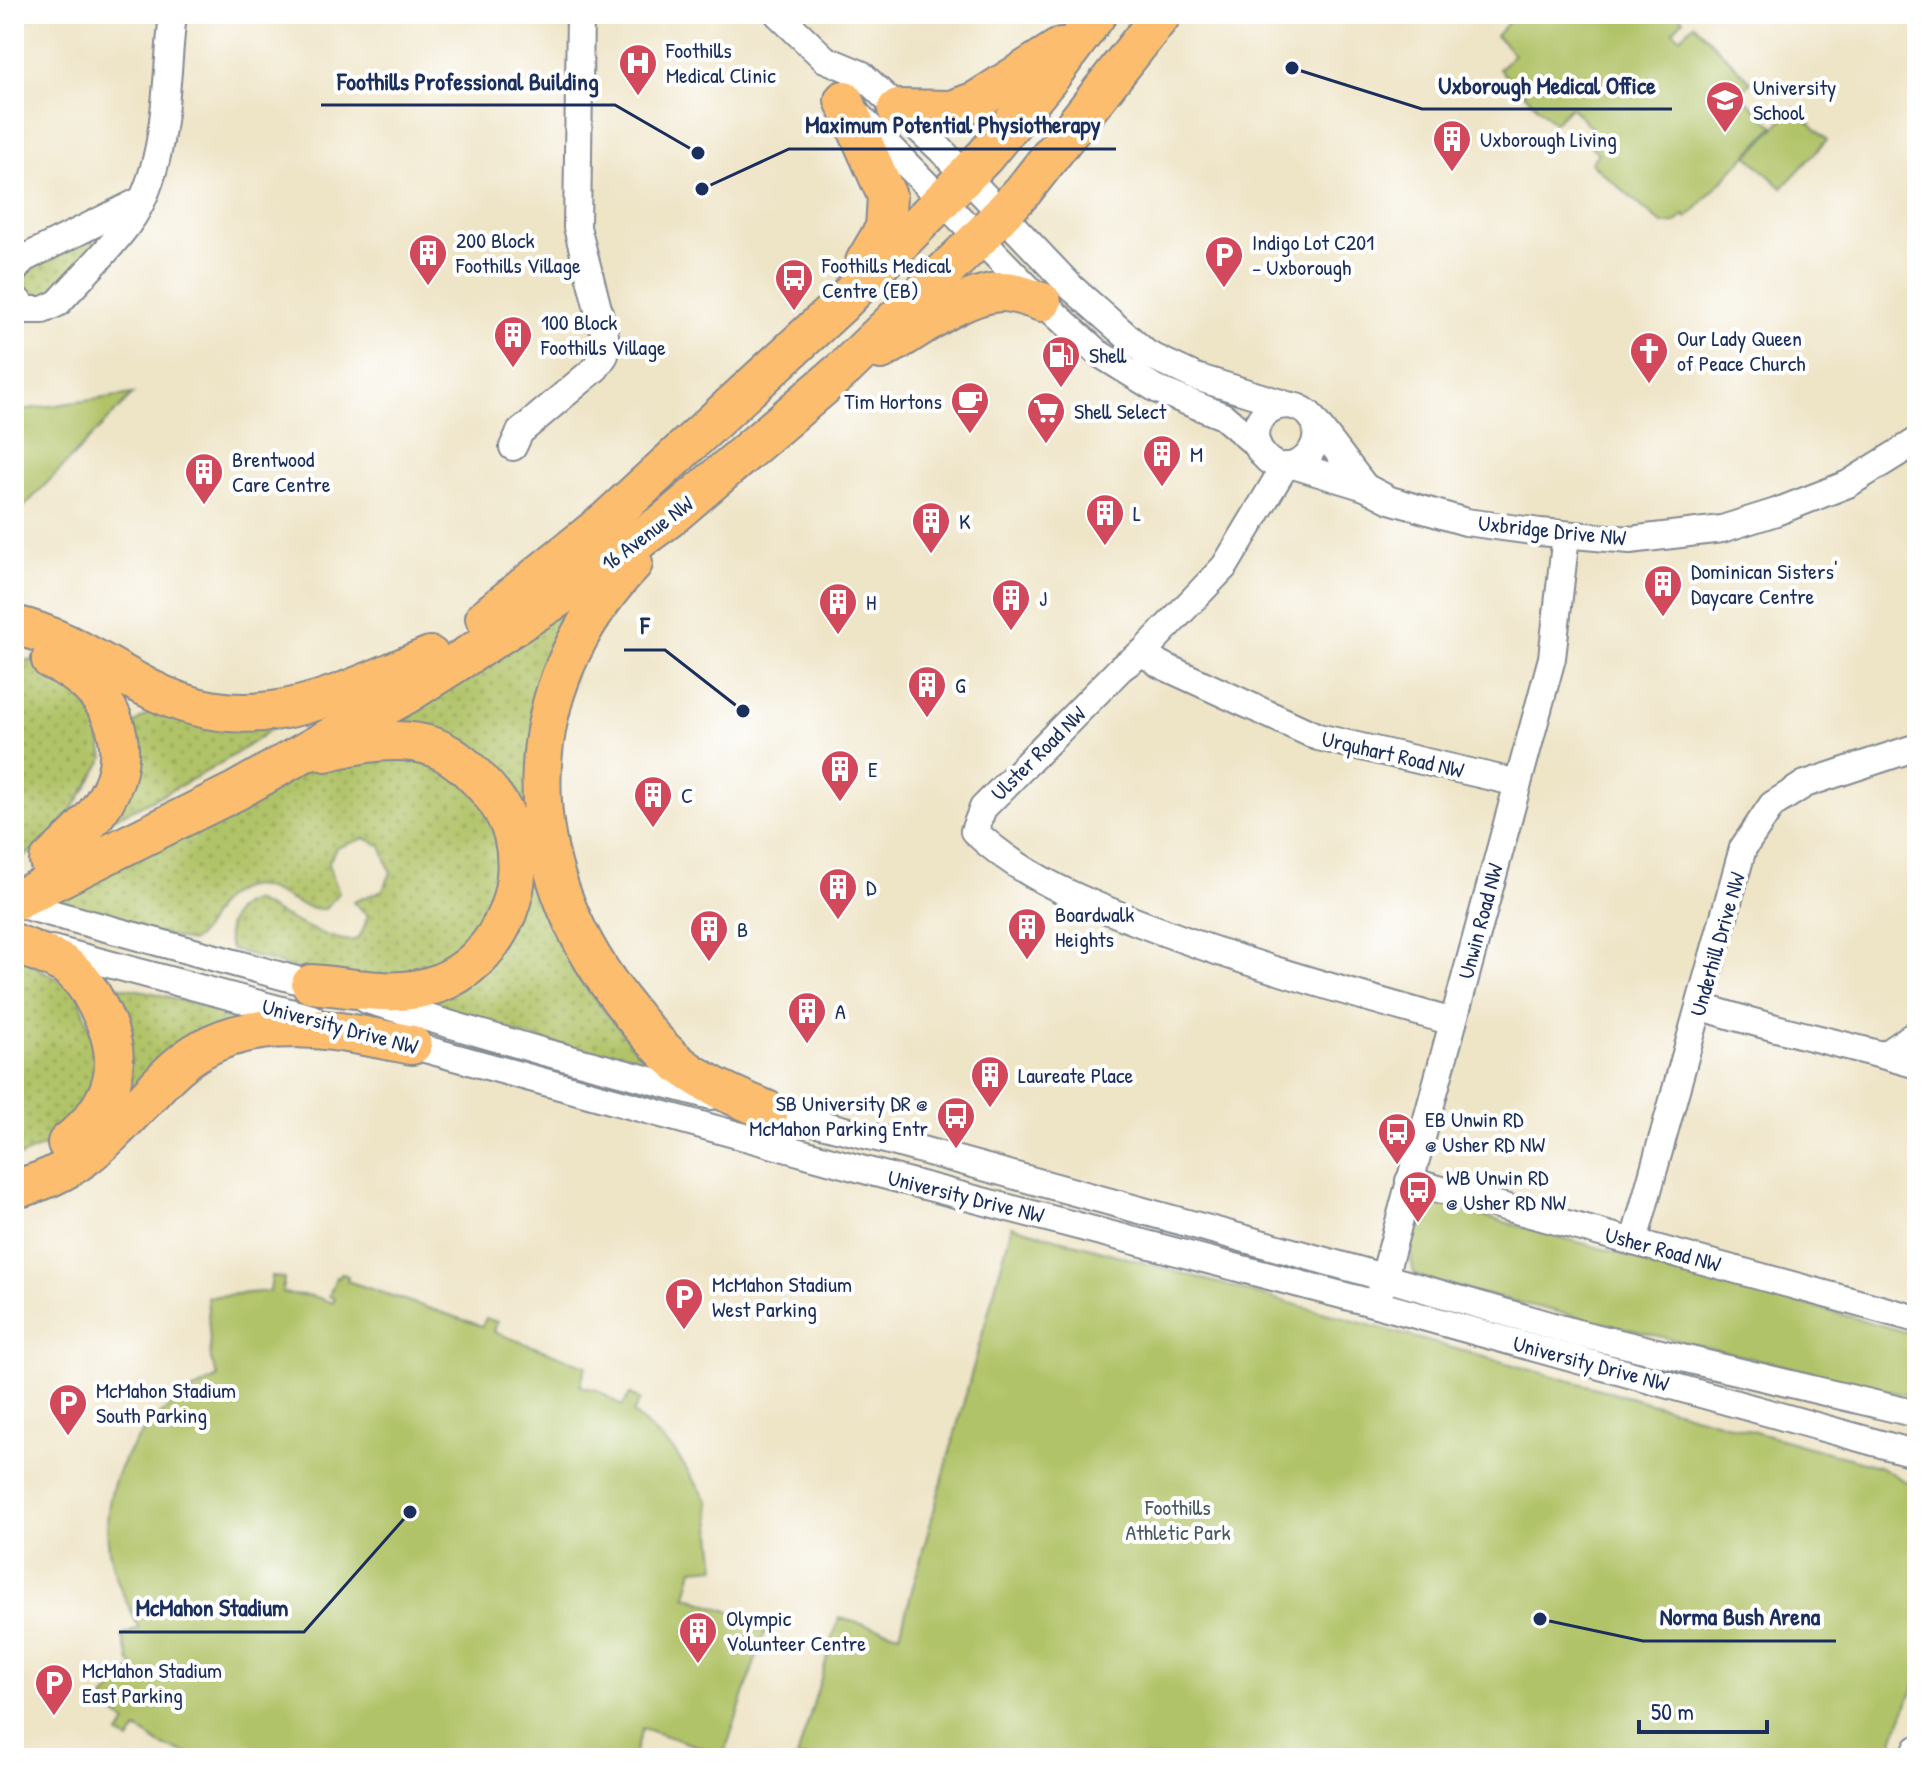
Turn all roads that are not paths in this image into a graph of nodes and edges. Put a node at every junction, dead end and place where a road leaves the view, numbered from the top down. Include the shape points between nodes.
1 (173, 14) edge
2 (580, 14) edge
3 (778, 14) edge
4 (1096, 14) edge
5 (1128, 14) edge
6 (1162, 14) edge
7 (825, 59) junction
8 (844, 100) junction
9 (897, 109) junction
10 (142, 200) junction
11 (975, 205) junction
12 (14, 271) edge
13 (14, 297) edge
14 (1042, 302) junction
15 (840, 305) junction
16 (846, 367) junction
17 (1284, 404) junction
18 (1315, 422) junction
19 (1917, 441) edge
20 (1258, 446) junction
21 (513, 447) dead end
22 (1289, 466) junction
23 (1365, 487) junction
24 (668, 519) junction
25 (1566, 535) junction
26 (14, 625) edge
27 (14, 649) edge
28 (1143, 652) junction
29 (430, 656) junction
30 (1917, 747) edge
31 (289, 763) junction
32 (1518, 783) junction
33 (64, 865) junction
34 (14, 878) edge
35 (14, 902) edge
36 (14, 941) edge
37 (311, 984) junction
38 (1700, 1006) junction
39 (1453, 1022) junction
40 (1917, 1033) edge
41 (412, 1045) junction
42 (1885, 1055) junction
43 (1917, 1065) edge
44 (769, 1111) junction
45 (14, 1168) edge
46 (1409, 1181) junction
47 (14, 1189) edge
48 (1634, 1241) junction
49 (1384, 1277) junction
50 (1376, 1304) junction
51 (1917, 1319) edge
52 (1917, 1414) edge
53 (1860, 1438) junction
54 (1917, 1454) edge
55 (1917, 1473) edge
56 (1917, 1749) edge
57 (1913, 1758) edge

1 - 10 street via 159,150
2 - 21 street via 577,227 605,336 605,355 520,432
3 - 7 street
4 - 9 highway via 1065,44 976,101 952,110
4 - 11 highway, 16 Avenue NW via 1051,76
5 - 11 highway
6 - 11 highway, 16 Avenue NW via 1023,191
7 - 8 street
7 - 9 street via 861,74
8 - 11 street
8 - 15 highway via 880,176 888,210 885,228
9 - 11 street
10 - 12 street via 23,259
10 - 13 street via 129,224 58,303 27,310
11 - 14 street
11 - 15 highway, 16 Avenue NW
11 - 16 highway, 16 Avenue NW
11 - 17 street via 1147,354 1196,377
14 - 16 highway via 1002,292 982,295
14 - 20 street via 1098,353 1158,390 1223,416
15 - 29 highway, 16 Avenue NW via 608,519
16 - 24 highway, 16 Avenue NW
17 - 18 street via 1302,408
17 - 20 street via 1260,418
18 - 22 street via 1314,449
18 - 23 street, Uxbridge Drive NW
19 - 25 street, Uxbridge Drive NW via 1848,484 1722,529 1630,540
20 - 22 street via 1269,460
22 - 23 street, Uxbridge Drive NW
22 - 28 street, Ulster Road NW via 1225,566
23 - 25 street, Uxbridge Drive NW via 1390,500 1466,522
24 - 31 highway, 16 Avenue NW via 488,644
24 - 44 highway via 595,608 560,674 540,788 548,843 579,935 596,969 632,1013 673,1059 718,1089
25 - 32 street, Unwin Road NW via 1552,658
26 - 29 highway via 82,650 163,696 226,714 306,705
27 - 33 highway via 31,651 85,679 100,694 116,729 118,766 106,800
28 - 32 street, Urquhart Road NW via 1318,737
28 - 39 street, Ulster Road NW via 983,808 974,831 1033,876 1111,913 1271,971
29 - 33 highway, 16 Avenue NW via 352,708
30 - 38 street, Underhill Drive NW via 1805,784 1772,805 1743,848
31 - 33 highway, 16 Avenue NW
31 - 37 highway via 364,743 435,747 458,759 486,787 513,834 516,858 516,884 496,938 460,972 408,991
32 - 39 street, Unwin Road NW
33 - 34 highway, 16 Avenue NW
33 - 35 highway, 16 Avenue NW
35 - 37 street, University Drive NW
36 - 41 street, University Drive NW
36 - 45 highway via 65,966 88,988 115,1048 108,1092 97,1115 60,1149
37 - 44 street, University Drive NW
38 - 42 street
38 - 48 street, Underhill Drive NW
39 - 46 street, Unwin Road NW
40 - 42 street
41 - 47 highway via 279,1029 212,1043 180,1063 85,1160
41 - 50 street, University Drive NW
42 - 43 street
44 - 49 street, University Drive NW
46 - 48 street, Usher Road NW
46 - 49 street, Unwin Road NW
48 - 51 street, Usher Road NW
49 - 50 street, Unwin Road NW
49 - 52 street, University Drive NW via 1577,1333
50 - 53 street, University Drive NW
53 - 54 street, University Drive NW
53 - 55 street
56 - 57 street

